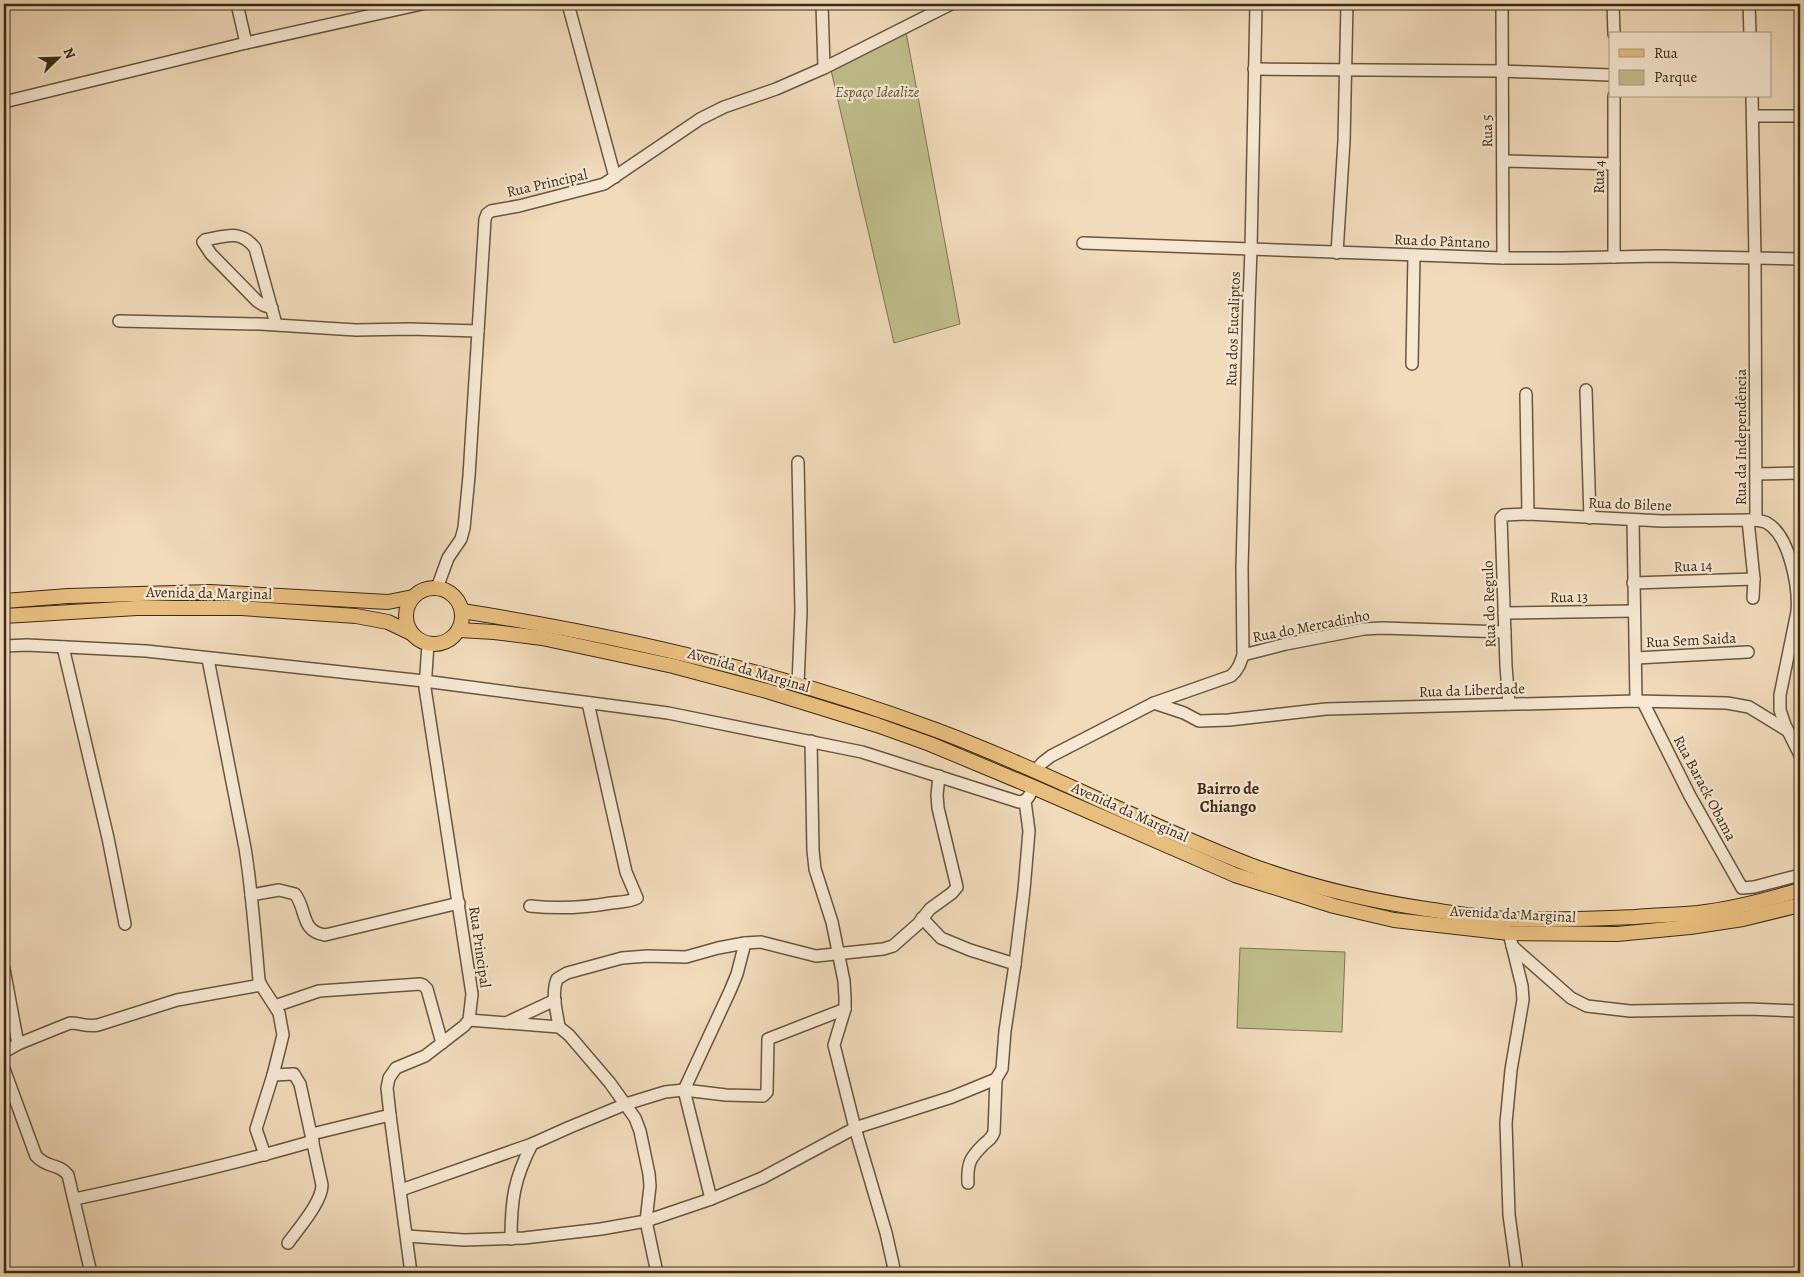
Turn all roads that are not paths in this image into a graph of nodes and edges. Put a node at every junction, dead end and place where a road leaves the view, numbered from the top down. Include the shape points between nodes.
1 (237, 4) edge
2 (422, 4) edge
3 (568, 4) edge
4 (822, 4) edge
5 (951, 4) edge
6 (1256, 4) edge
7 (1347, 4) edge
8 (1502, 4) edge
9 (1613, 4) edge
10 (1749, 4) edge
11 (1614, 32) edge
12 (1750, 32) edge
13 (246, 43) junction
14 (824, 68) junction
15 (1254, 69) junction
16 (1345, 70) junction
17 (1502, 71) junction
18 (1609, 75) edge
19 (1614, 98) edge
20 (1752, 98) edge
21 (4, 102) edge
22 (1753, 116) junction
23 (1800, 116) edge
24 (1503, 161) junction
25 (1614, 164) junction
26 (615, 177) junction
27 (1083, 243) dead end
28 (1252, 249) junction
29 (1337, 253) junction
30 (1414, 255) junction
31 (1614, 257) junction
32 (1503, 258) junction
33 (1755, 258) junction
34 (1800, 259) edge
35 (272, 308) junction
36 (119, 321) dead end
37 (276, 324) junction
38 (478, 332) junction
39 (1412, 364) dead end
40 (1586, 390) dead end
41 (1526, 394) dead end
42 (798, 462) dead end
43 (1800, 473) edge
44 (1756, 474) junction
45 (1528, 514) junction
46 (1504, 515) joint
47 (1590, 518) junction
48 (1633, 520) junction
49 (1752, 520) junction
50 (1754, 579) junction
51 (1633, 583) junction
52 (437, 588) junction
53 (413, 597) junction
54 (1753, 598) dead end
55 (4, 601) edge
56 (1634, 611) junction
57 (462, 612) junction
58 (1504, 613) junction
59 (4, 616) edge
60 (459, 630) junction
61 (1505, 632) junction
62 (411, 633) junction
63 (428, 644) junction
64 (4, 646) edge
65 (64, 647) junction
66 (1748, 652) dead end
67 (1243, 656) junction
68 (208, 658) junction
69 (1636, 658) junction
70 (424, 681) junction
71 (798, 685) junction
72 (1509, 698) junction
73 (1639, 701) junction
74 (588, 703) junction
75 (1154, 703) junction
76 (1788, 731) junction
77 (811, 741) junction
78 (1800, 755) edge
79 (1035, 771) junction
80 (939, 776) junction
81 (1033, 786) junction
82 (1025, 801) junction
83 (1800, 875) edge
84 (1800, 890) edge
85 (250, 895) junction
86 (459, 903) junction
87 (1800, 905) edge
88 (530, 906) dead end
89 (922, 918) junction
90 (125, 924) dead end
91 (1510, 939) junction
92 (745, 943) junction
93 (838, 953) junction
94 (1015, 964) junction
95 (4, 969) edge
96 (261, 985) junction
97 (555, 1000) junction
98 (275, 1006) junction
99 (844, 1009) junction
100 (1800, 1011) edge
101 (826, 1017) junction
102 (468, 1020) junction
103 (504, 1023) junction
104 (559, 1027) junction
105 (442, 1042) junction
106 (18, 1044) junction
107 (834, 1045) junction
108 (4, 1052) edge
109 (4, 1070) edge
110 (274, 1075) junction
111 (996, 1079) junction
112 (684, 1090) junction
113 (626, 1104) junction
114 (390, 1115) junction
115 (856, 1128) junction
116 (312, 1137) junction
117 (532, 1144) junction
118 (265, 1155) junction
119 (968, 1183) dead end
120 (401, 1190) junction
121 (75, 1199) junction
122 (711, 1200) junction
123 (646, 1221) junction
124 (407, 1236) junction
125 (511, 1239) junction
126 (288, 1244) dead end
127 (91, 1273) edge
128 (411, 1273) edge
129 (657, 1273) edge
130 (895, 1273) edge
131 (1517, 1273) edge

1 - 13 street
2 - 13 street
3 - 26 street
4 - 14 street
5 - 14 street, Rua Principal
6 - 15 street, Rua dos Eucaliptos
7 - 16 street
8 - 17 street, Rua 5
9 - 11 street
10 - 12 street
13 - 21 street
14 - 26 street, Rua Principal via 700,119
15 - 16 street
15 - 28 street, Rua dos Eucaliptos
16 - 17 street
16 - 29 street
17 - 18 street
17 - 24 street, Rua 5
19 - 25 street, Rua 4
20 - 22 street, Rua da Independência
22 - 23 street
22 - 33 street, Rua da Independência
24 - 25 street
24 - 32 street, Rua 5
25 - 31 street, Rua 4
26 - 38 street, Rua Principal via 593,188 487,214
27 - 28 street, Rua do Pântano
28 - 29 street, Rua do Pântano
28 - 67 street, Rua dos Eucaliptos via 1244,472
29 - 30 street, Rua do Pântano
30 - 32 street, Rua do Pântano
30 - 39 street
31 - 32 street, Rua do Pântano
31 - 33 street, Rua do Pântano
33 - 34 street, Rua do Pântano
33 - 44 street, Rua da Independência
35 - 35 street via 255,248 246,238 238,235 203,242 257,301
35 - 37 street
36 - 37 street
37 - 38 street via 356,330
38 - 52 street, Rua Principal via 464,528
40 - 47 street
41 - 45 street
42 - 71 street via 801,611
43 - 44 street
44 - 49 street, Rua da Independência
45 - 46 street, Rua do Bilene
45 - 47 street, Rua do Bilene
46 - 58 street, Rua do Regulo via 1501,518
47 - 48 street, Rua do Bilene
48 - 49 street, Rua do Bilene
48 - 51 street, Rua Barack Obama
49 - 50 street
49 - 76 street, Rua da Independência via 1767,523 1778,533 1796,581 1797,612 1780,695 1780,710
50 - 51 street, Rua 14
50 - 54 street
51 - 56 street, Rua Barack Obama
52 - 53 main road via 420,591
52 - 57 main road via 456,598
53 - 55 main road, Avenida da Marginal via 388,602 210,592
53 - 62 main road via 405,615
56 - 58 street, Rua 13
56 - 69 street, Rua Barack Obama
57 - 60 main road
57 - 71 main road, Avenida da Marginal via 625,640
58 - 61 street, Rua do Regulo
59 - 62 main road, Avenida da Marginal via 129,608 241,608 356,616 388,622
60 - 63 main road via 446,642
60 - 81 main road, Avenida da Marginal via 542,638 673,666 767,691 912,737
61 - 67 street, Rua do Mercadinho via 1364,629
61 - 72 street, Rua do Regulo
62 - 63 main road
63 - 70 street, Rua Principal
64 - 65 street
65 - 68 street
65 - 90 street
66 - 69 street, Rua Sem Saida
67 - 75 street via 1231,676
68 - 70 street
68 - 85 street via 246,848
69 - 73 street, Rua Barack Obama
70 - 74 street
70 - 86 street, Rua Principal
71 - 79 main road, Avenida da Marginal via 934,730
72 - 73 street, Rua da Liberdade
72 - 75 street, Rua da Liberdade via 1390,708 1326,709 1199,721
73 - 76 street, Rua da Liberdade via 1740,704
73 - 83 street, Rua Barack Obama via 1742,888
74 - 77 street via 668,713
74 - 88 street via 626,872 637,898 581,908
75 - 79 street via 1052,756
76 - 78 street, Rua da Independência
77 - 80 street via 862,752
77 - 93 street via 814,870 832,922
79 - 84 main road, Avenida da Marginal via 1250,865 1353,896 1451,913 1507,919 1599,919 1692,913
80 - 82 street
80 - 89 street via 938,808 957,888
81 - 82 street
81 - 91 main road, Avenida da Marginal via 1235,875 1334,906 1394,920
82 - 94 street via 1029,831
85 - 86 street via 279,890 295,894 308,926 325,935
85 - 96 street
86 - 102 street, Rua Principal via 472,994
87 - 91 main road, Avenida da Marginal via 1743,919 1690,927
89 - 93 street via 893,946
89 - 94 street via 940,938
91 - 100 street via 1571,998 1587,1006 1630,1011
91 - 131 street via 1523,1000 1506,1123 1509,1215
92 - 93 street via 761,942 816,956
92 - 97 street via 686,957 622,958 567,973 557,979
92 - 112 street via 730,991
93 - 99 street via 844,982
94 - 111 street via 1002,1069
95 - 106 street
96 - 98 street
96 - 106 street via 177,1000 98,1025 87,1027 70,1023
97 - 103 street
97 - 104 street
98 - 105 street via 319,991 420,984 426,989
98 - 110 street via 283,1035
99 - 101 street
99 - 107 street
101 - 107 street
101 - 112 street via 768,1039 768,1092 763,1096 726,1096
102 - 103 street
102 - 105 street
103 - 104 street
104 - 113 street
105 - 114 street via 425,1056 396,1068 392,1073 387,1088
106 - 108 street
107 - 115 street
109 - 121 street via 36,1156 42,1162 64,1170
110 - 116 street via 290,1073 297,1078
110 - 118 street via 256,1129
111 - 115 street
111 - 119 street via 994,1132 968,1163
112 - 113 street via 665,1092
112 - 122 street
113 - 117 street
113 - 123 street via 640,1131 649,1174
114 - 116 street
114 - 120 street
115 - 122 street via 762,1178
115 - 130 street
116 - 118 street
116 - 126 street via 322,1194
117 - 120 street
117 - 125 street via 518,1173 514,1191
118 - 121 street
120 - 124 street
121 - 127 street
122 - 123 street
123 - 125 street
123 - 129 street
124 - 125 street
124 - 128 street

